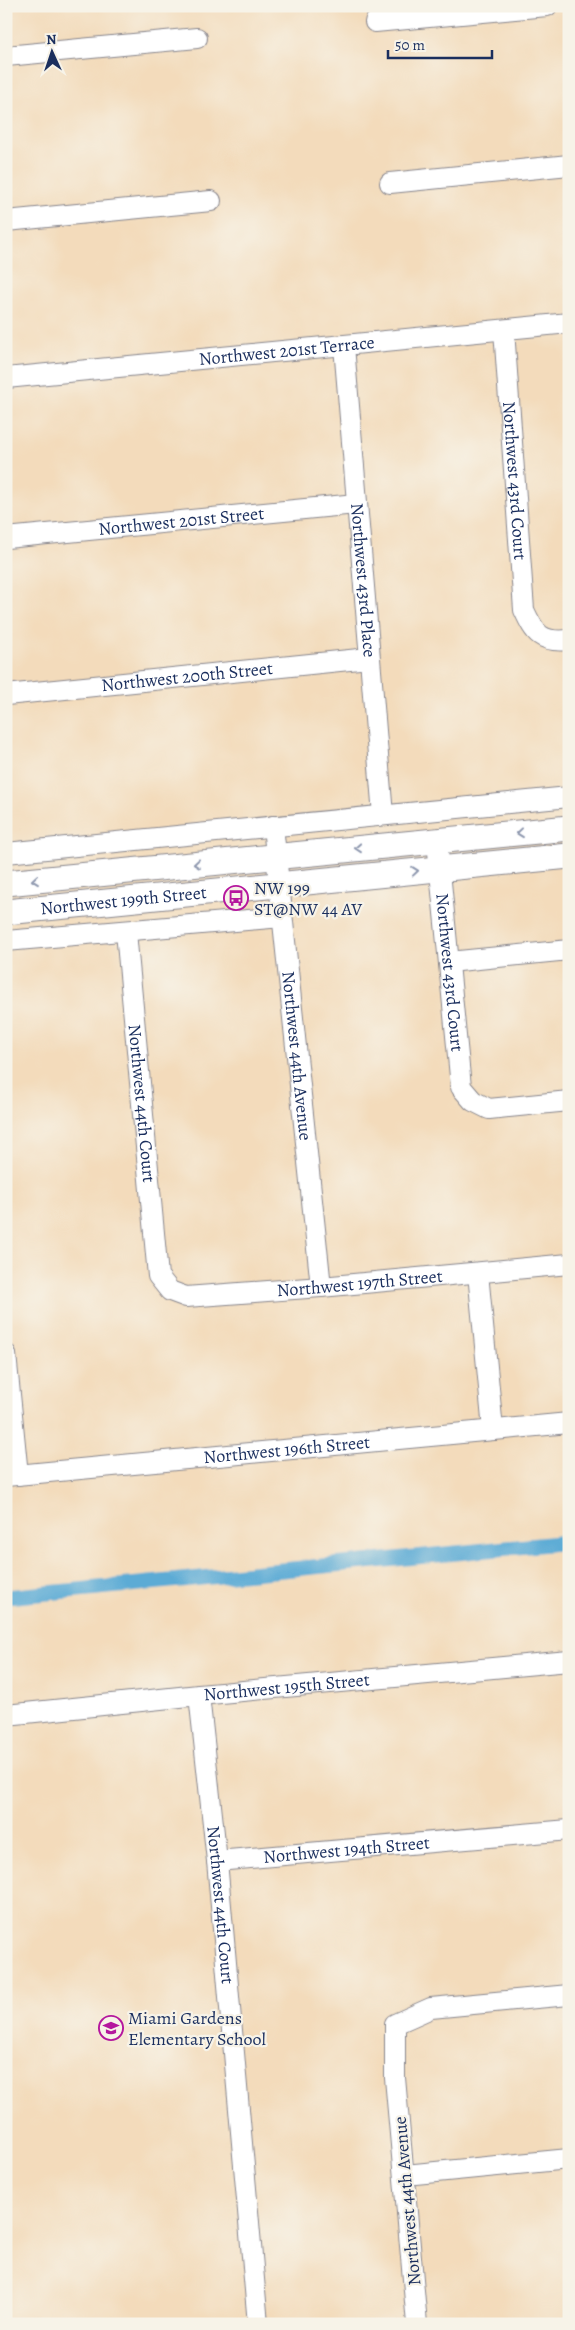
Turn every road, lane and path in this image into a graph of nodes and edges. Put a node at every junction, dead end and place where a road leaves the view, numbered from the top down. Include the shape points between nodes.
1 (547, 6) edge
2 (375, 22) dead end
3 (196, 38) dead end
4 (6, 56) edge
5 (569, 165) edge
6 (390, 183) dead end
7 (211, 201) dead end
8 (6, 221) edge
9 (569, 323) edge
10 (504, 330) junction
11 (344, 346) junction
12 (6, 378) edge
13 (356, 504) junction
14 (6, 538) edge
15 (569, 640) edge
16 (369, 658) junction
17 (6, 695) edge
18 (569, 797) edge
19 (382, 815) junction
20 (273, 826) junction
21 (569, 828) edge
22 (437, 841) junction
23 (6, 853) edge
24 (276, 856) junction
25 (569, 856) edge
26 (440, 869) junction
27 (6, 883) edge
28 (279, 885) junction
29 (6, 912) edge
30 (282, 917) junction
31 (126, 932) junction
32 (6, 942) edge
33 (569, 950) edge
34 (449, 962) junction
35 (569, 1101) edge
36 (569, 1264) edge
37 (478, 1273) junction
38 (158, 1276) joint
39 (321, 1287) junction
40 (6, 1354) edge
41 (569, 1423) edge
42 (494, 1430) junction
43 (12, 1475) edge
44 (569, 1661) edge
45 (199, 1695) junction
46 (6, 1716) edge
47 (569, 1830) edge
48 (217, 1862) junction
49 (569, 1996) edge
50 (569, 2159) edge
51 (405, 2175) junction
52 (258, 2324) edge
53 (417, 2324) edge

1 - 2 street
3 - 4 street
5 - 6 street
7 - 8 street
9 - 10 street, Northwest 201st Terrace
10 - 11 street, Northwest 201st Terrace
10 - 15 street, Northwest 43rd Court via 524,610 534,631 554,642
11 - 12 street, Northwest 201st Terrace
11 - 13 street, Northwest 43rd Place
13 - 14 street, Northwest 201st Street
13 - 16 street, Northwest 43rd Place
16 - 17 street, Northwest 200th Street
16 - 19 street, Northwest 43rd Place
18 - 19 street
19 - 20 street
20 - 23 street
20 - 24 street, Northwest 44th Avenue
21 -> 22 main road, Northwest 199th Street
22 -> 24 main road, Northwest 199th Street
22 - 26 street, Northwest 43rd Court
24 -> 27 main road, Northwest 199th Street
24 - 28 street, Northwest 44th Avenue
25 - 26 main road, Northwest 199th Street
28 -> 26 main road, Northwest 199th Street
26 - 34 street, Northwest 43rd Court
28 - 29 main road, Northwest 199th Street
28 - 30 street, Northwest 44th Avenue
30 - 31 street
30 - 39 street, Northwest 44th Avenue
31 - 32 street
31 - 38 street, Northwest 44th Court
33 - 34 street
34 - 35 street, Northwest 43rd Court via 461,1087 473,1101 490,1108
36 - 37 street, Northwest 197th Street
37 - 39 street, Northwest 197th Street
37 - 42 street
38 - 39 street, Northwest 197th Street via 170,1291 186,1297
40 - 43 street
41 - 42 street, Northwest 196th Street
42 - 43 street, Northwest 196th Street
44 - 45 street, Northwest 195th Street
45 - 46 street, Northwest 195th Street
45 - 48 street, Northwest 44th Court
47 - 48 street, Northwest 194th Street
48 - 52 street, Northwest 44th Court
49 - 51 street, Northwest 44th Avenue via 432,2008 395,2024 395,2078
50 - 51 street
51 - 53 street, Northwest 44th Avenue

